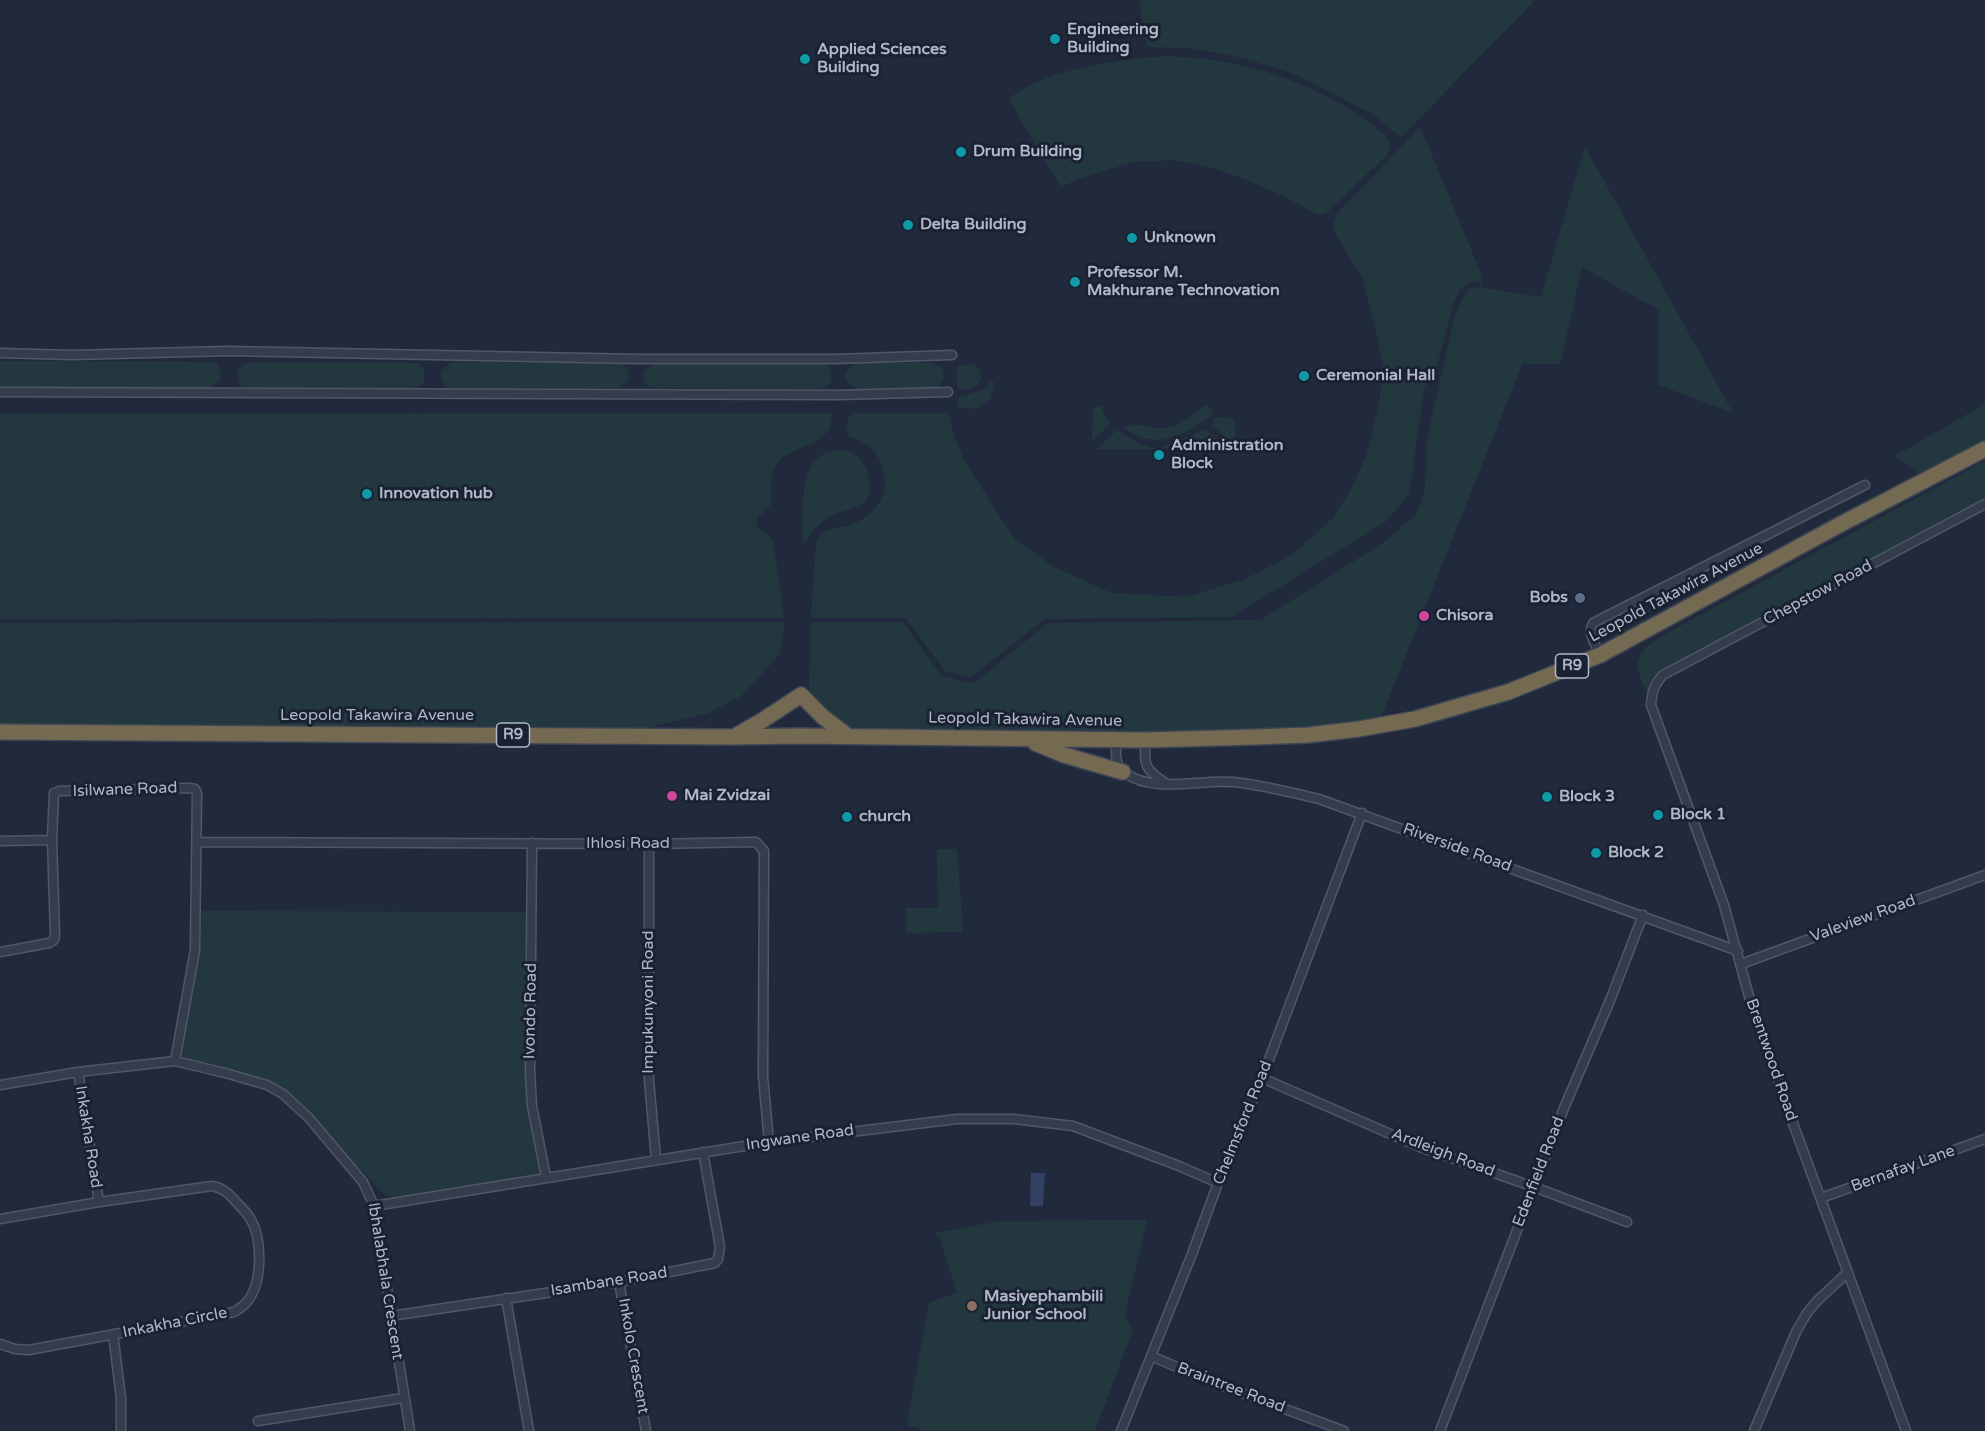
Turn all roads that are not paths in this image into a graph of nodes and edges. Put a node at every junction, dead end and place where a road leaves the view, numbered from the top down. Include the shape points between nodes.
1 (0, 353) edge
2 (952, 355) dead end
3 (0, 392) edge
4 (948, 392) dead end
5 (1985, 448) edge
6 (1865, 485) dead end
7 (1985, 504) edge
8 (1600, 654) junction
9 (1654, 685) joint
10 (0, 732) edge
11 (848, 736) junction
12 (732, 737) junction
13 (1027, 740) junction
14 (1116, 740) junction
15 (1146, 740) junction
16 (1123, 772) junction
17 (1167, 784) junction
18 (1362, 813) junction
19 (52, 840) junction
20 (0, 841) edge
21 (198, 842) junction
22 (532, 843) junction
23 (649, 844) junction
24 (1985, 875) edge
25 (1643, 915) junction
26 (1738, 951) junction
27 (0, 952) edge
28 (1741, 964) junction
29 (175, 1062) junction
30 (78, 1072) junction
31 (1262, 1078) junction
32 (0, 1085) edge
33 (1985, 1140) edge
34 (769, 1142) junction
35 (703, 1152) junction
36 (656, 1159) junction
37 (546, 1177) junction
38 (1218, 1183) junction
39 (1534, 1187) junction
40 (1821, 1198) junction
41 (99, 1202) junction
42 (374, 1206) junction
43 (0, 1219) edge
44 (1627, 1222) dead end
45 (1848, 1272) junction
46 (620, 1282) junction
47 (506, 1298) junction
48 (391, 1316) junction
49 (113, 1334) junction
50 (0, 1344) edge
51 (1151, 1356) junction
52 (404, 1398) junction
53 (258, 1421) dead end
54 (121, 1431) edge
55 (410, 1431) edge
56 (529, 1431) edge
57 (646, 1431) edge
58 (1121, 1431) edge
59 (1344, 1431) edge
60 (1440, 1431) edge
61 (1754, 1431) edge
62 (1906, 1431) edge

1 - 2 street via 228,351 638,359
3 - 4 street
5 - 8 highway, Leopold Takawira Avenue / R9
6 - 8 street via 1593,623 1591,634
7 - 9 street, Chepstow Road via 1663,675
8 - 15 highway, Leopold Takawira Avenue / R9 via 1508,692 1415,719 1308,735
9 - 26 street, Brentwood Road via 1652,705
10 - 12 highway, Leopold Takawira Avenue / R9
11 - 12 highway, Leopold Takawira Avenue / R9
11 - 12 highway via 801,695
11 - 13 highway, Leopold Takawira Avenue / R9
13 - 14 highway, Leopold Takawira Avenue / R9
13 - 16 highway
14 - 15 highway, Leopold Takawira Avenue / R9
14 - 16 street via 1116,757
15 - 17 street via 1146,766
16 - 17 street, Riverside Road via 1144,781
17 - 18 street, Riverside Road via 1251,784
18 - 25 street, Riverside Road
18 - 31 street, Chelmsford Road
19 - 20 street
19 - 21 street, Isilwane Road via 56,792 189,788 197,793
19 - 27 street, Isilwane Road via 54,940
21 - 22 street, Ihlosi Road
21 - 29 street, Isilwane Road via 195,950
22 - 23 street, Ihlosi Road
22 - 37 street, Ivondo Road via 531,1084
23 - 34 street, Ihlosi Road via 756,843 764,851 764,1076
23 - 36 street, Impukunyoni Road via 649,1080
24 - 28 street, Valeview Road
25 - 26 street, Riverside Road
25 - 39 street, Edenfield Road
26 - 28 street, Brentwood Road
28 - 40 street, Brentwood Road via 1786,1107
29 - 30 street, Ibhalabhala Crescent
29 - 42 street, Ibhalabhala Crescent via 267,1085 283,1094 309,1118 363,1182
30 - 32 street, Ibhalabhala Crescent
30 - 41 street, Inkakha Road
31 - 38 street, Chelmsford Road
31 - 39 street, Ardleigh Road via 1420,1147
33 - 40 street, Bernafay Lane
34 - 35 street, Ingwane Road
34 - 38 street, Ingwane Road via 926,1121 1014,1119 1087,1131
35 - 36 street, Ingwane Road
35 - 46 street, Isambane Road via 720,1247 718,1259 709,1266
36 - 37 street, Ingwane Road
37 - 42 street, Ingwane Road
38 - 51 street, Chelmsford Road
39 - 44 street, Ardleigh Road
39 - 60 street, Edenfield Road
40 - 45 street, Brentwood Road
41 - 43 street, Inkakha Circle
41 - 49 street, Inkakha Circle via 212,1186 221,1188 250,1216 256,1239 257,1282 245,1304 234,1312
42 - 48 street, Ibhalabhala Crescent
45 - 61 street via 1807,1313
45 - 62 street, Brentwood Road
46 - 47 street, Isambane Road
46 - 57 street, Inkolo Crescent
47 - 48 street, Isambane Road
47 - 56 street
48 - 52 street, Ibhalabhala Crescent
49 - 50 street, Inkakha Circle via 29,1350
49 - 54 street
51 - 58 street, Chelmsford Road
51 - 59 street, Braintree Road
52 - 53 street
52 - 55 street, Ibhalabhala Crescent

